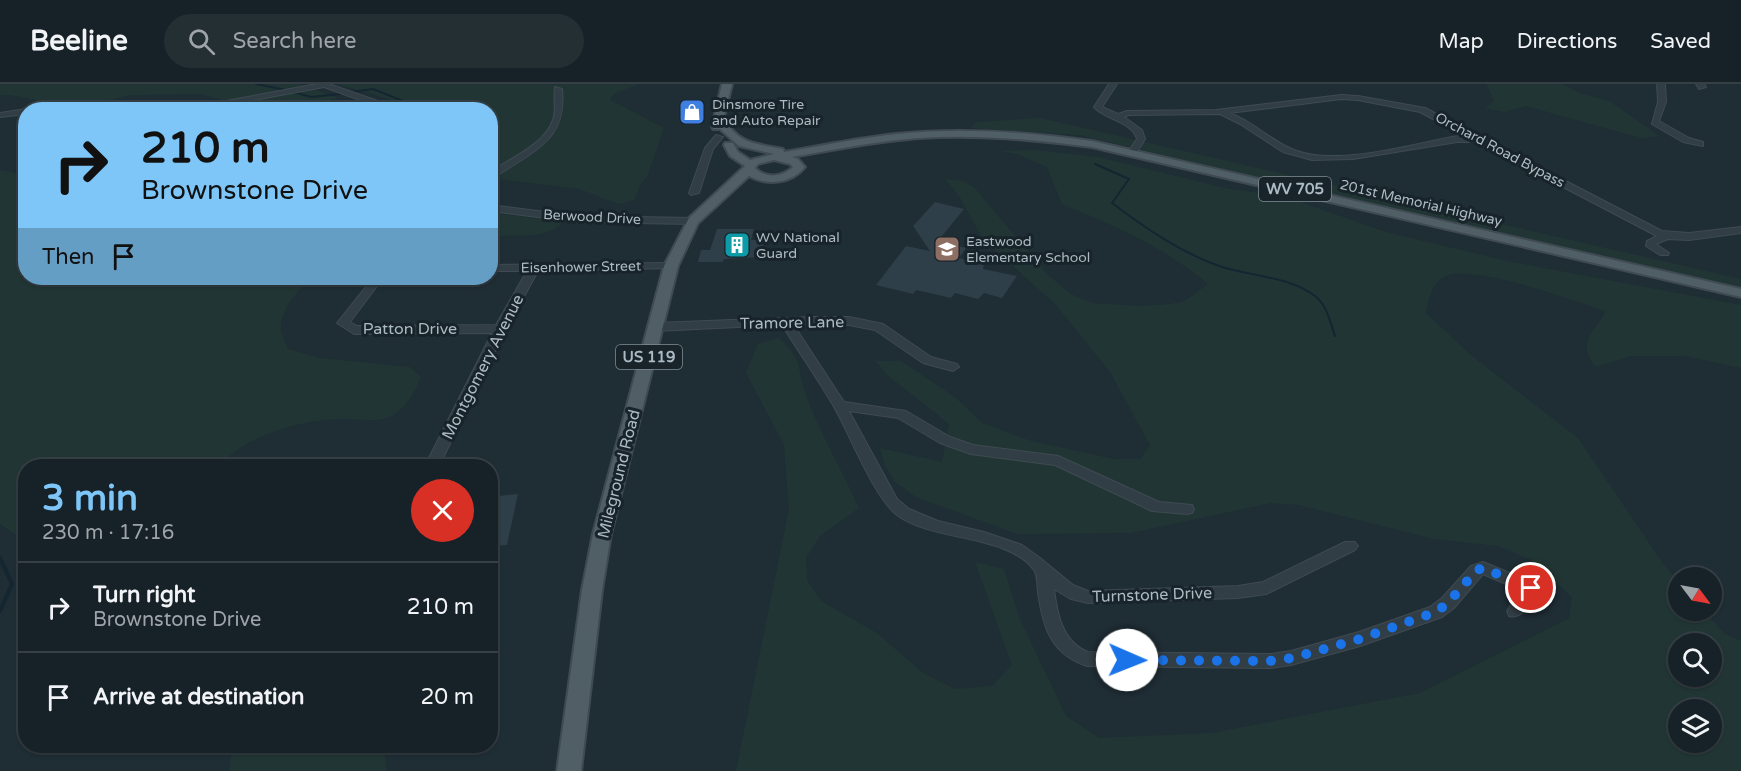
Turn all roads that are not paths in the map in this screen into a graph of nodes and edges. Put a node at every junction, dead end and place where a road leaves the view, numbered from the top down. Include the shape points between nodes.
1 (727, 84) edge
2 (1113, 84) edge
3 (1661, 84) edge
4 (323, 85) edge
5 (558, 89) dead end
6 (367, 100) junction
7 (227, 102) edge
8 (358, 102) edge
9 (374, 102) edge
10 (18, 112) edge
11 (1216, 112) junction
12 (0, 115) edge
13 (719, 117) junction
14 (1118, 117) junction
15 (719, 137) junction
16 (1481, 141) junction
17 (843, 144) junction
18 (1700, 144) dead end
19 (729, 145) junction
20 (1133, 151) junction
21 (772, 157) junction
22 (750, 167) junction
23 (799, 167) junction
24 (498, 171) edge
25 (772, 178) junction
26 (694, 192) dead end
27 (720, 198) junction
28 (498, 209) edge
29 (693, 221) junction
30 (1741, 230) edge
31 (1665, 236) junction
32 (1664, 253) dead end
33 (671, 266) junction
34 (498, 268) edge
35 (534, 268) junction
36 (373, 285) edge
37 (1741, 293) edge
38 (786, 322) junction
39 (656, 327) junction
40 (500, 329) junction
41 (953, 367) dead end
42 (840, 406) junction
43 (435, 459) edge
44 (1187, 509) dead end
45 (1350, 546) dead end
46 (1043, 567) junction
47 (1515, 611) dead end
48 (569, 771) edge

1 - 13 main road
2 - 14 street via 1098,107
3 - 18 street via 1662,102 1655,122
4 - 6 street
4 - 7 street
5 - 24 street via 554,130
6 - 8 street
6 - 9 street
10 - 12 street
11 - 14 street, Orchard Road Bypass via 1127,113
11 - 16 street, Orchard Road Bypass via 1358,98 1422,110
11 - 16 street via 1246,122 1286,150 1314,159 1457,139
13 - 15 main road
13 - 17 main road via 726,133 761,149 787,151
14 - 20 street via 1139,132 1141,139
15 - 19 main road
15 - 26 street via 709,148
16 - 31 street, Orchard Road Bypass
17 - 20 main road, 201st Memorial Highway / WV 705 via 922,135 1012,136
17 - 21 main road, 201st Memorial Highway / WV 705
17 - 23 main road, 201st Memorial Highway / WV 705
19 - 21 main road via 755,156
19 - 22 main road
20 - 37 main road, 201st Memorial Highway / WV 705
21 - 22 main road
21 - 23 main road via 794,161
22 - 25 main road via 756,176
22 - 27 main road, Mileground Road / US 119
23 - 25 main road, 201st Memorial Highway via 793,174
25 - 27 main road, Mileground Road / US 119
27 - 29 main road, Mileground Road / US 119
28 - 29 street, Berwood Drive via 577,219
29 - 33 main road, Mileground Road / US 119
30 - 31 street, Orchard Road Bypass via 1694,238
31 - 32 street via 1651,246
33 - 35 street, Eisenhower Street
33 - 39 main road, Mileground Road / US 119
34 - 35 street, Eisenhower Street
35 - 40 street, Montgomery Avenue
36 - 40 street, Patton Drive via 343,323 354,330
38 - 39 street, Tramore Lane
38 - 41 street, Tramore Lane via 849,321 879,327 927,360
38 - 42 street, Turnstone Drive
39 - 48 main road, Mileground Road / US 119 via 602,534
40 - 43 street, Montgomery Avenue
42 - 44 street via 901,414 945,440 971,449 1058,461 1158,507
42 - 46 street, Turnstone Drive via 891,502 903,513 934,526 1014,548
45 - 46 street, Turnstone Drive via 1266,588 1238,592 1088,597 1061,588
46 - 47 street via 1052,622 1059,638 1067,650 1087,659 1292,658 1360,639 1443,608 1483,568 1531,588

